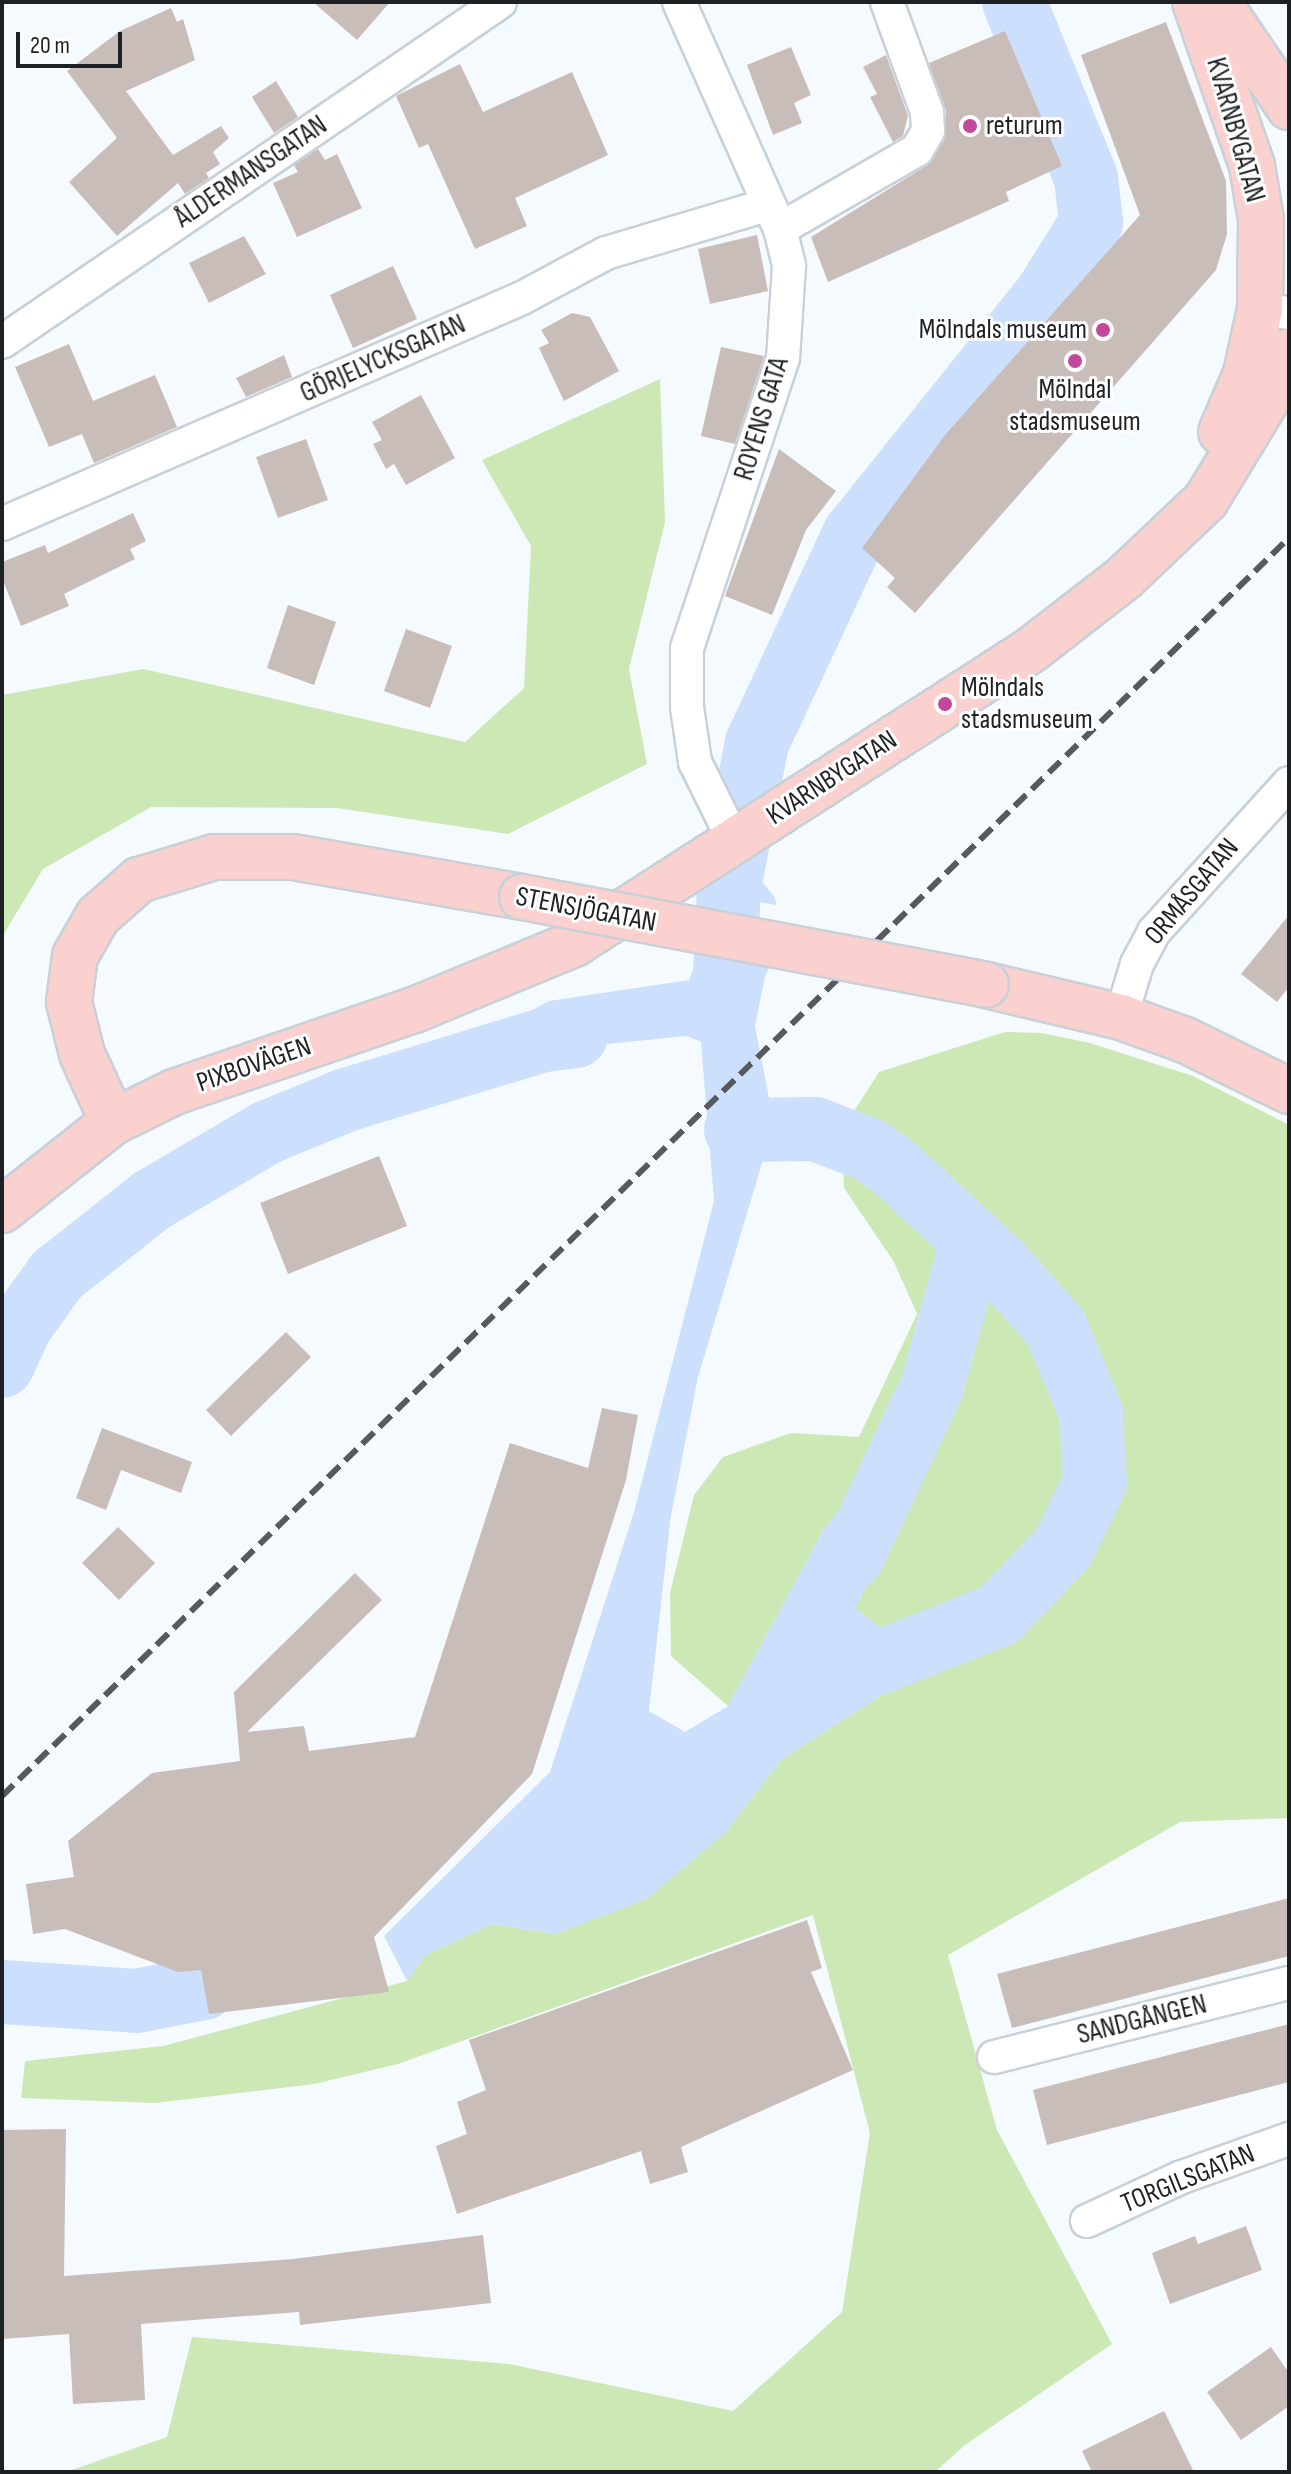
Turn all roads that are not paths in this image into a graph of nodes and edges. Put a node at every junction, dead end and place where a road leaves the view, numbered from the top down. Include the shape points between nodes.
1 (500, 2) edge
2 (679, 2) edge
3 (887, 2) edge
4 (1195, 2) edge
5 (1218, 2) edge
6 (1289, 107) edge
7 (773, 217) junction
8 (1275, 311) edge
9 (2, 342) edge
10 (1289, 351) edge
11 (2, 524) edge
12 (1125, 577) junction
13 (1289, 783) edge
14 (723, 848) junction
15 (530, 966) joint
16 (1121, 1017) junction
17 (1289, 1091) edge
18 (113, 1122) junction
19 (2, 1210) edge
20 (1289, 1983) edge
21 (994, 2057) dead end
22 (1289, 2139) edge
23 (1087, 2221) dead end

1 - 9 street, ÅLDERMANSGATAN
2 - 7 street, ROYENS GATA
3 - 7 street, GÖRJELYCKSGATAN via 927,112 928,131 917,150
4 - 8 street, KVARNBYGATAN via 1252,166
5 - 6 street, KVARNBYGATAN
7 - 11 street, GÖRJELYCKSGATAN via 606,253 522,298
7 - 14 street, ROYENS GATA via 789,266 783,358 687,649 687,707 695,762
8 - 12 street, KVARNBYGATAN via 1221,432
10 - 12 street, KVARNBYGATAN via 1276,385 1206,500
12 - 14 street, KVARNBYGATAN via 1031,650
13 - 16 street, ORMÅSGATAN via 1154,932 1137,964
14 - 15 street, KVARNBYGATAN via 574,944
15 - 18 street, PIXBOVÄGEN via 174,1092
16 - 17 street, STENSJÖGATAN via 1185,1040
16 - 18 street, STENSJÖGATAN, bridge via 986,985 370,867 293,857 214,857 139,880 98,916 75,956 69,1002 82,1054
18 - 19 street, PIXBOVÄGEN
20 - 21 street, SANDGÅNGEN
22 - 23 street, TORGILSGATAN via 1182,2177

